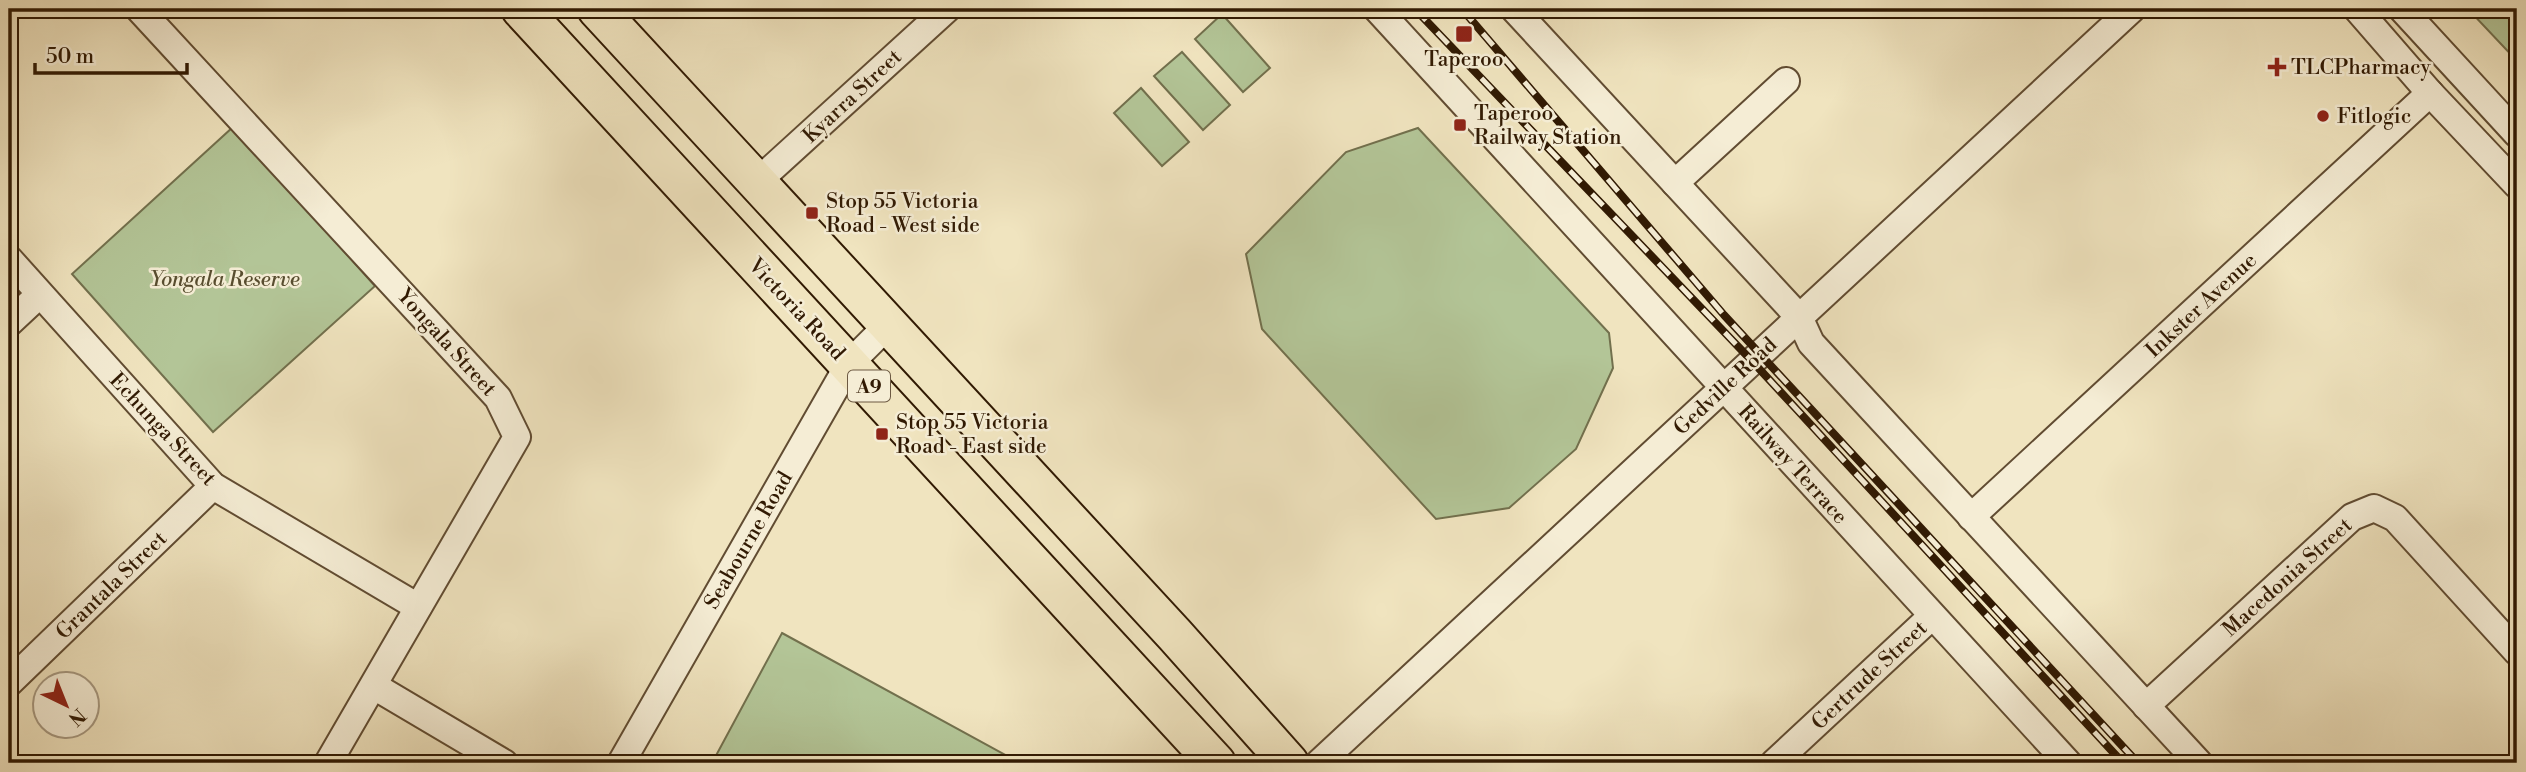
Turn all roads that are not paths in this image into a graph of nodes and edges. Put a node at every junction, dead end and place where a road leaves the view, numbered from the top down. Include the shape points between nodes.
1 (139, 9) edge
2 (521, 9) edge
3 (597, 9) edge
4 (947, 9) edge
5 (1377, 9) edge
6 (1514, 9) edge
7 (2132, 9) edge
8 (2357, 9) edge
9 (2402, 9) edge
10 (1786, 81) dead end
11 (2430, 93) junction
12 (2517, 134) edge
13 (757, 182) junction
14 (1675, 183) junction
15 (2517, 185) edge
16 (9, 259) edge
17 (39, 295) junction
18 (1799, 317) junction
19 (9, 323) edge
20 (887, 326) junction
21 (849, 364) junction
22 (1723, 387) junction
23 (213, 486) junction
24 (1971, 517) junction
25 (418, 607) junction
26 (1933, 616) junction
27 (2517, 652) edge
28 (9, 683) edge
29 (373, 687) junction
30 (2146, 706) junction
31 (328, 763) edge
32 (504, 763) edge
33 (621, 763) edge
34 (1216, 763) edge
35 (1289, 763) edge
36 (1319, 763) edge
37 (1774, 763) edge
38 (2068, 763) edge
39 (2199, 763) edge

1 - 25 street, Yongala Street via 498,398 508,417 517,437
2 - 21 highway, Victoria Road / A9
3 - 13 highway, A9
4 - 13 street, Kyarra Street
5 - 22 street, Railway Terrace
6 - 14 street
7 - 18 street, Gedville Road
8 - 11 street
9 - 12 street
10 - 14 street
11 - 15 street
11 - 24 street, Inkster Avenue
13 - 20 highway, A9
14 - 18 street
16 - 17 street, Echunga Street
17 - 19 street
17 - 23 street, Echunga Street
18 - 22 street, Gedville Road
18 - 24 street via 1811,343
20 - 21 street, Seabourne Road
20 - 35 highway, A9
21 - 33 street, Seabourne Road
21 - 34 highway, Victoria Road / A9
22 - 26 street, Railway Terrace
22 - 36 street, Gedville Road
23 - 25 street, Echunga Street
23 - 28 street, Grantala Street
24 - 30 street
25 - 29 street, Yongala Street
26 - 37 street, Gertrude Street
26 - 38 street, Railway Terrace
27 - 30 street, Macedonia Street via 2395,518 2374,508 2351,517
29 - 31 street, Yongala Street
29 - 32 street
30 - 39 street

